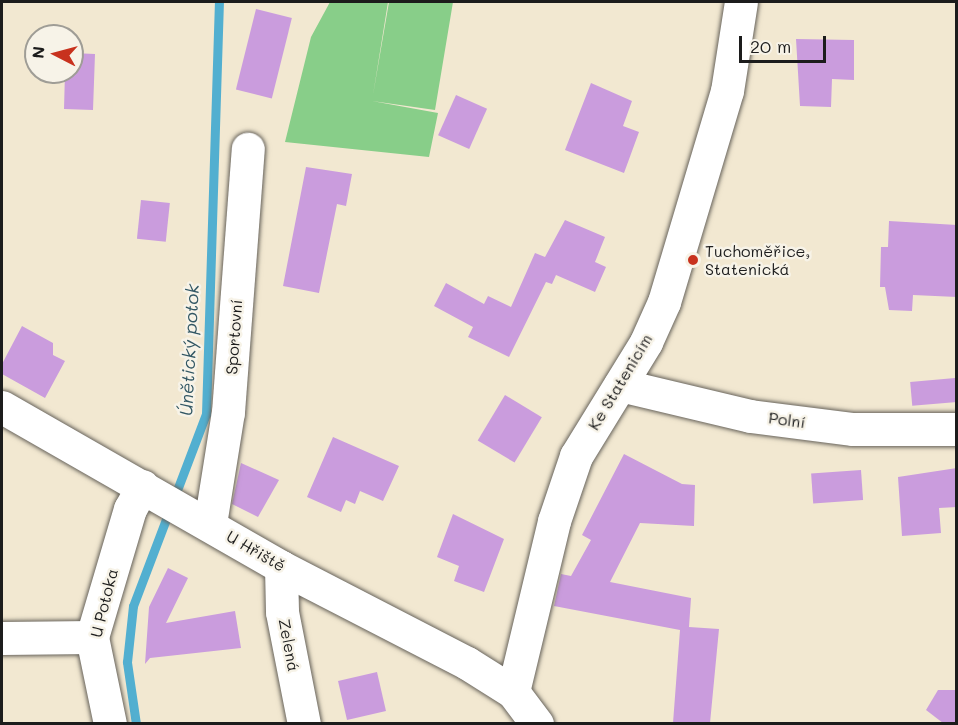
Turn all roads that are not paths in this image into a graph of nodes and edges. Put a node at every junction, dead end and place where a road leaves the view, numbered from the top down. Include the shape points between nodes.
1 (741, 2) edge
2 (248, 149) dead end
3 (620, 385) junction
4 (2, 407) edge
5 (957, 429) edge
6 (150, 490) junction
7 (199, 517) junction
8 (281, 567) junction
9 (92, 637) junction
10 (2, 638) edge
11 (513, 692) junction
12 (110, 723) edge
13 (304, 723) edge
14 (537, 723) edge

1 - 3 street, Ke Statenicím via 727,91 664,302
2 - 7 street, Sportovní via 228,412
3 - 5 street, Polní via 750,416 853,429
3 - 11 street, Ke Statenicím via 576,456 554,521
4 - 6 street, U Hřiště
6 - 7 street, U Hřiště
6 - 9 street, U Potoka via 130,509
7 - 8 street, U Hřiště
8 - 11 street, U Hřiště
8 - 13 street, Zelená via 282,612
9 - 10 street
9 - 12 street, U Potoka
11 - 14 street

